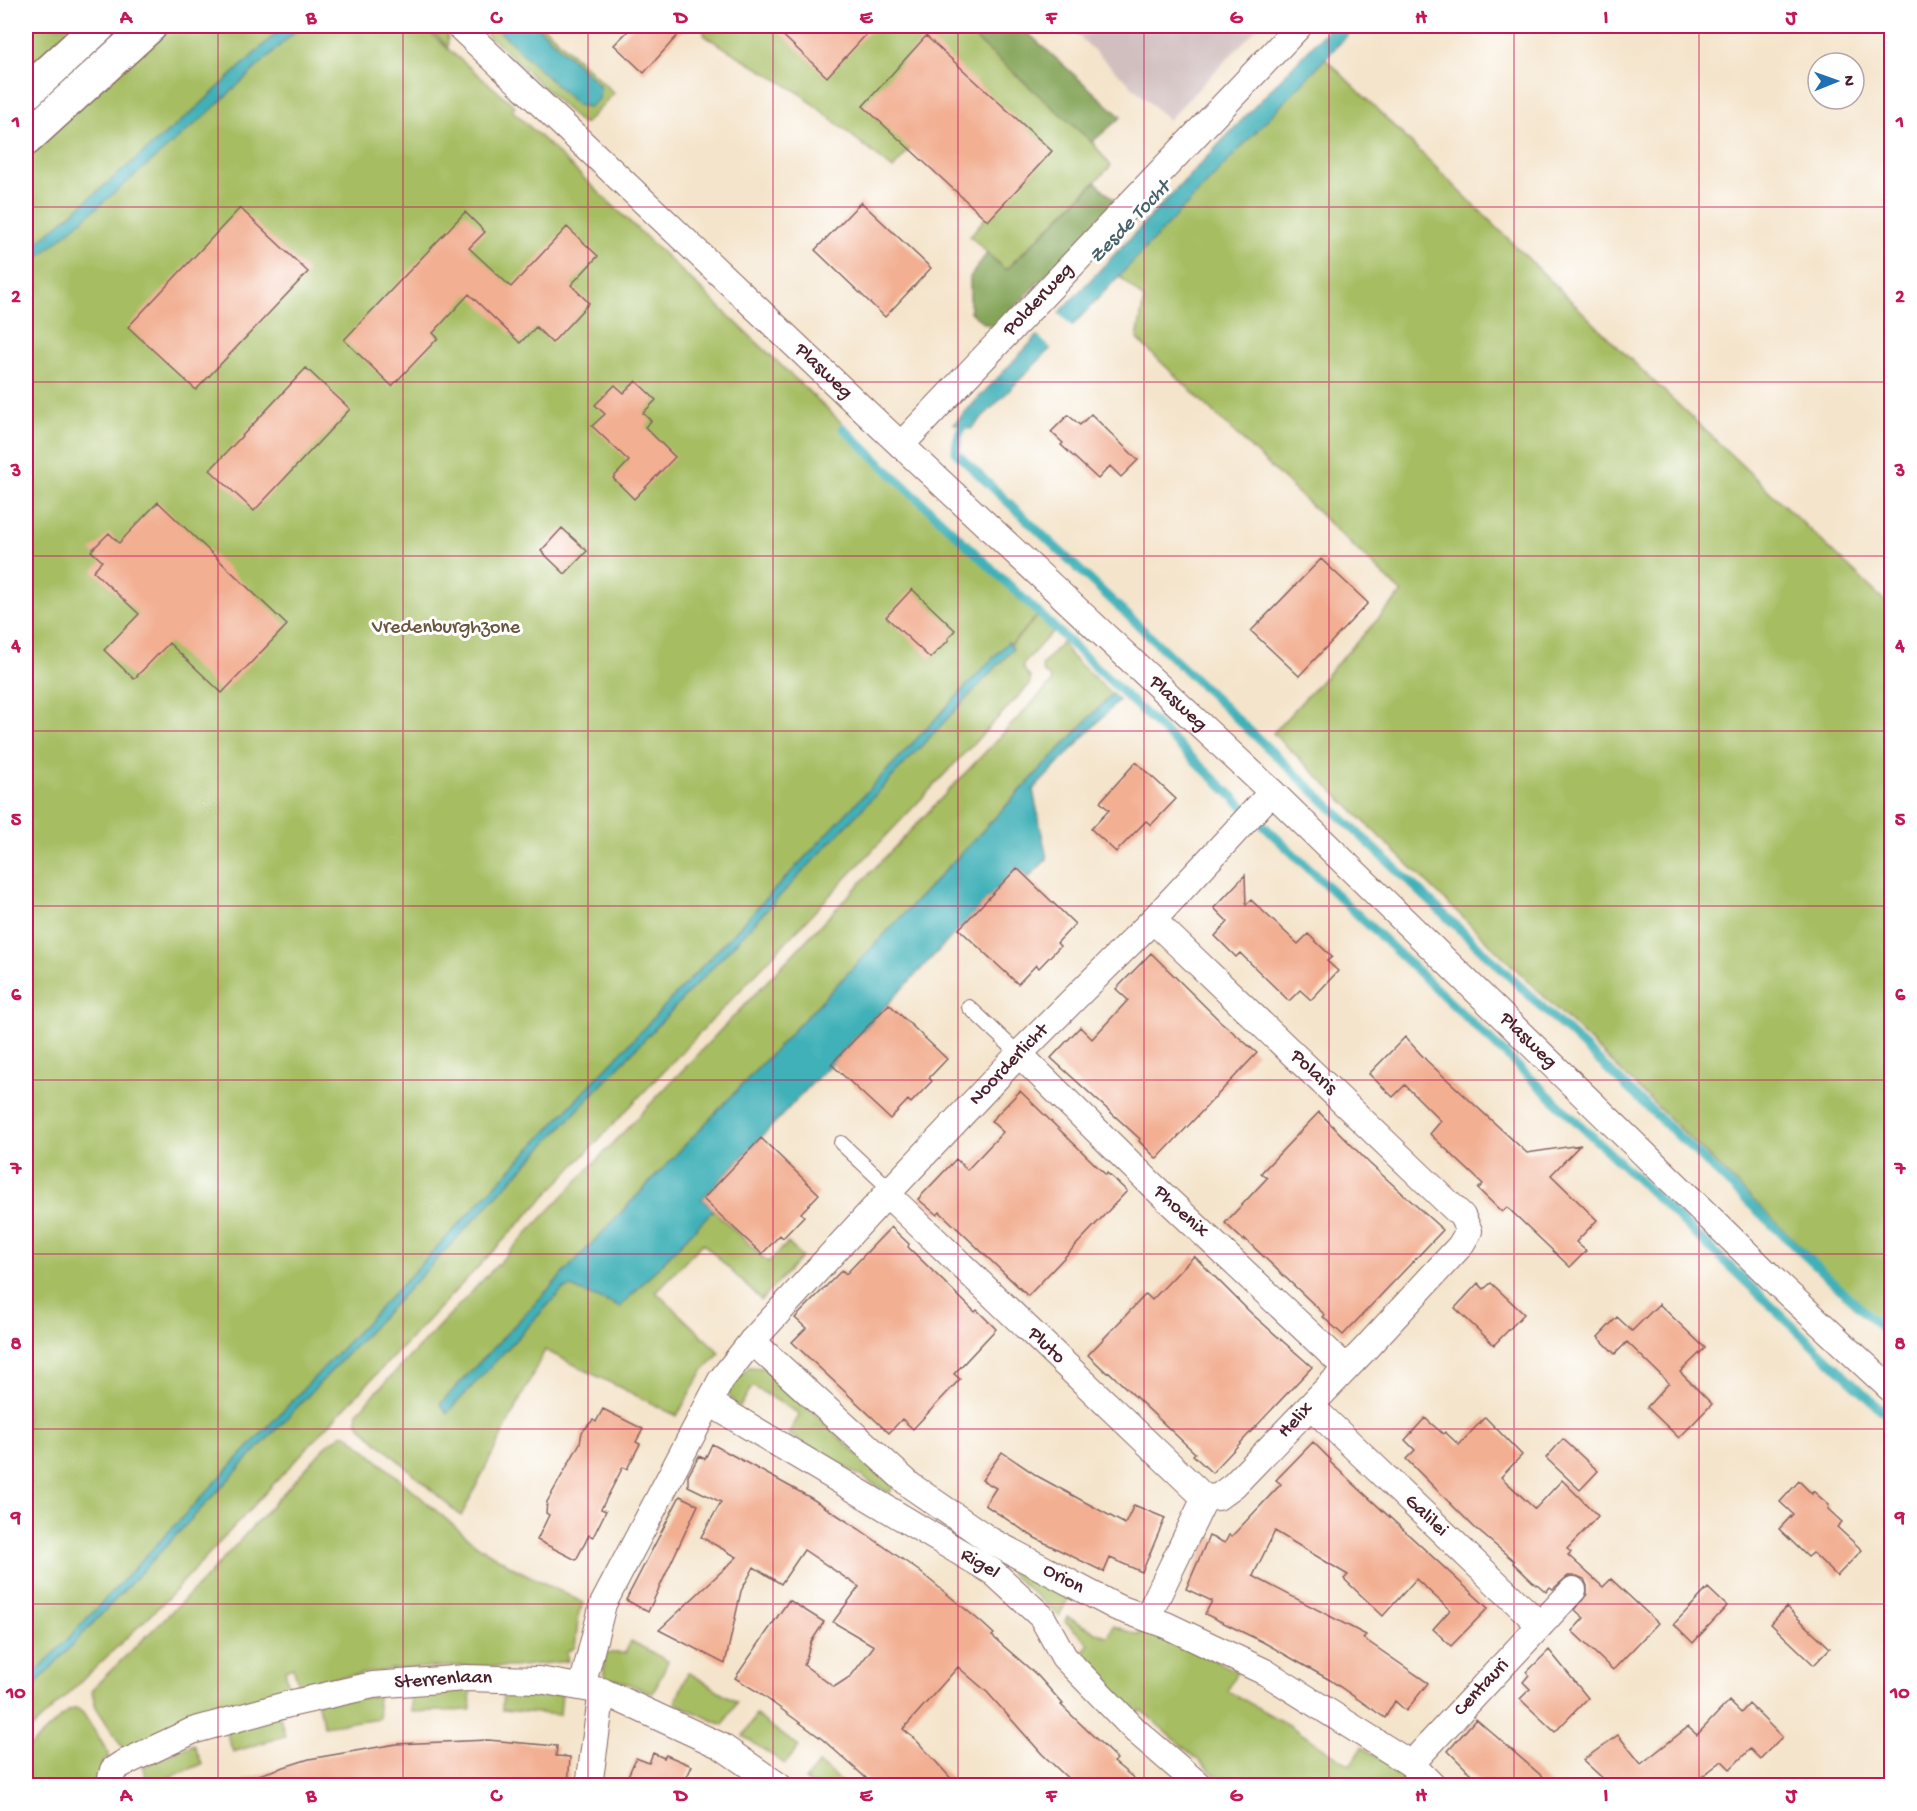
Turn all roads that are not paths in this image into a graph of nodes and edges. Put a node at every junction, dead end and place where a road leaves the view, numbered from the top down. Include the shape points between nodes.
1 (99, 26) edge
2 (150, 26) edge
3 (459, 26) edge
4 (1299, 26) edge
5 (26, 93) edge
6 (26, 139) edge
7 (901, 445) junction
8 (1272, 792) junction
9 (1152, 920) junction
10 (969, 1007) dead end
11 (1019, 1054) junction
12 (841, 1143) dead end
13 (889, 1192) junction
14 (1469, 1231) joint
15 (752, 1341) junction
16 (1346, 1368) junction
17 (1892, 1390) edge
18 (710, 1403) junction
19 (1311, 1406) junction
20 (1205, 1498) junction
21 (1573, 1590) dead end
22 (1147, 1618) junction
23 (1540, 1625) junction
24 (592, 1689) junction
25 (1411, 1764) junction
26 (109, 1785) edge
27 (589, 1785) edge
28 (779, 1785) edge
29 (1200, 1785) edge
30 (1433, 1785) edge

1 - 5 street
2 - 6 street
3 - 7 street, Plasweg
4 - 7 street, Polderweg
7 - 8 street, Plasweg
8 - 9 street, Noorderlicht
8 - 17 street, Plasweg
9 - 11 street, Noorderlicht
9 - 14 street, Polaris via 1462,1216
10 - 11 lane
11 - 13 street, Noorderlicht
11 - 16 street, Phoenix
12 - 13 lane
13 - 15 street, Noorderlicht
13 - 20 street, Pluto
14 - 16 street, Helix via 1460,1246
15 - 18 street via 720,1380
15 - 22 street, Orion via 911,1486 991,1540 1116,1606
16 - 19 street, Helix
18 - 24 street via 603,1604
18 - 29 street, Rigel via 993,1572 1042,1617 1064,1657 1136,1731
19 - 20 street, Helix via 1234,1485 1218,1497
19 - 23 street, Galilei
20 - 22 street
21 - 23 street, Centauri
22 - 25 street, Orion via 1265,1672
23 - 25 street, Centauri
24 - 26 street, Sterrenlaan via 539,1680 466,1678 373,1685 192,1731 122,1764 113,1770
24 - 27 street
24 - 28 street, Sterrenlaan via 722,1746
25 - 30 street

